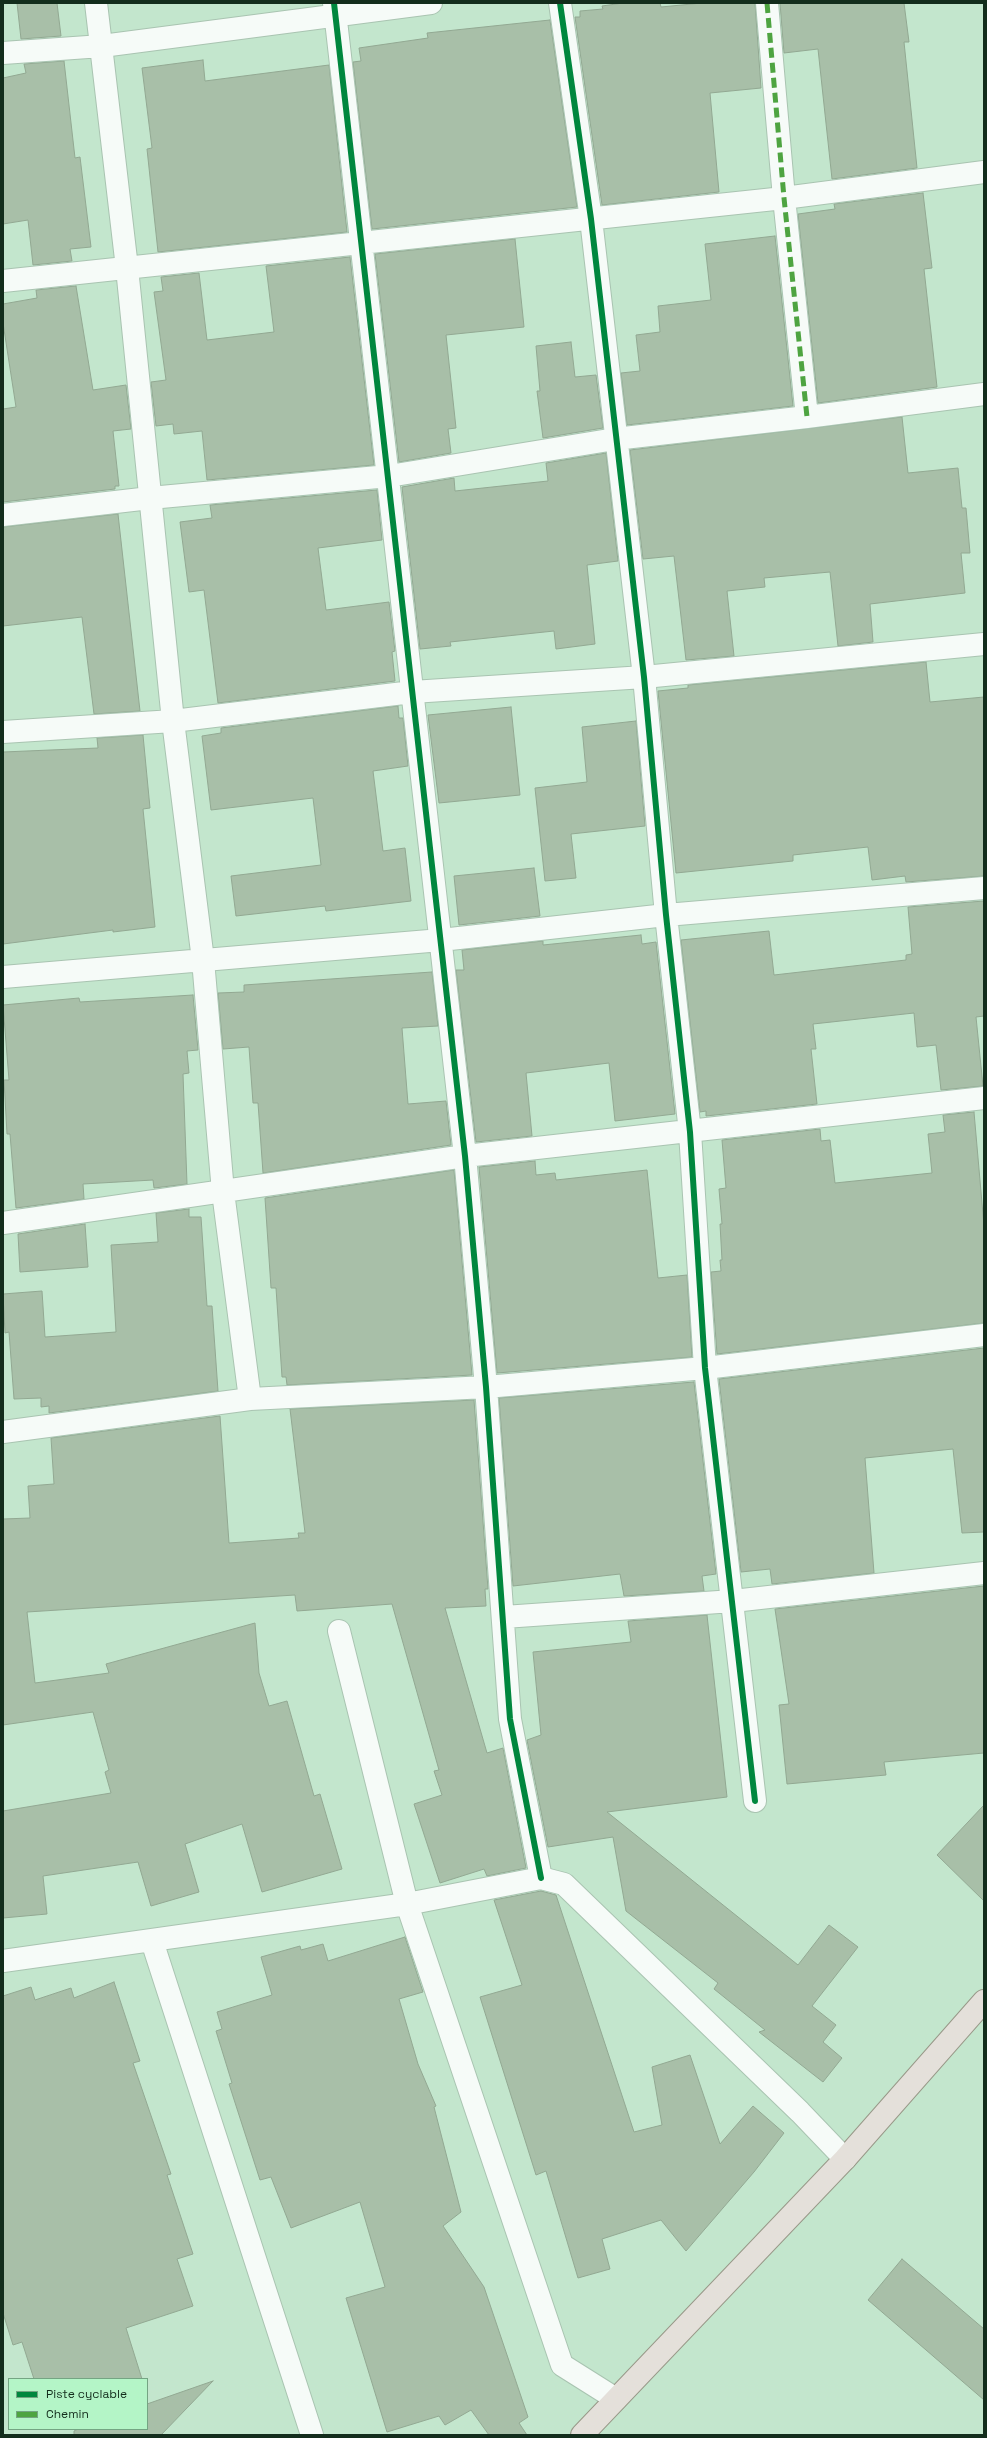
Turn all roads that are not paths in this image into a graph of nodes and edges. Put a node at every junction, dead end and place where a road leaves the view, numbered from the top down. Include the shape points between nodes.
1 (96, 3) edge
2 (430, 3) edge
3 (560, 3) edge
4 (767, 3) edge
5 (335, 9) edge
6 (102, 46) junction
7 (3, 53) edge
8 (984, 172) edge
9 (784, 198) junction
10 (591, 219) junction
11 (362, 243) junction
12 (127, 268) junction
13 (3, 281) edge
14 (984, 394) edge
15 (808, 417) junction
16 (615, 439) junction
17 (389, 476) junction
18 (150, 498) junction
19 (3, 515) edge
20 (984, 644) edge
21 (644, 676) junction
22 (412, 692) junction
23 (173, 721) junction
24 (3, 732) edge
25 (984, 888) edge
26 (666, 915) junction
27 (441, 940) junction
28 (204, 960) junction
29 (3, 977) edge
30 (984, 1098) edge
31 (690, 1132) junction
32 (465, 1156) junction
33 (223, 1192) junction
34 (3, 1223) edge
35 (984, 1335) edge
36 (705, 1368) junction
37 (486, 1387) junction
38 (250, 1399) junction
39 (3, 1432) edge
40 (984, 1573) edge
41 (733, 1601) junction
42 (504, 1617) junction
43 (339, 1631) dead end
44 (755, 1801) dead end
45 (541, 1878) junction
46 (407, 1904) junction
47 (152, 1941) junction
48 (3, 1961) edge
49 (984, 2001) edge
50 (845, 2159) junction
51 (616, 2399) junction
52 (312, 2435) edge
53 (582, 2435) edge

1 - 6 street
2 - 5 street
3 - 10 street
4 - 9 street
5 - 6 street
5 - 11 street
6 - 7 street
6 - 12 street
8 - 9 street
9 - 10 street
9 - 15 street
10 - 11 street
10 - 16 street
11 - 12 street
11 - 17 street
12 - 13 street
12 - 18 street
14 - 15 street
15 - 16 street
16 - 17 street
16 - 21 street
17 - 18 street
17 - 22 street
18 - 19 street
18 - 23 street
20 - 21 street
21 - 22 street
21 - 26 street
22 - 23 street
22 - 27 street
23 - 24 street
23 - 28 street
25 - 26 street
26 - 27 street
26 - 31 street
27 - 28 street
27 - 32 street
28 - 29 street
28 - 33 street
30 - 31 street
31 - 32 street
31 - 36 street
32 - 33 street
32 - 37 street
33 - 34 street
33 - 38 street
35 - 36 street
36 - 37 street
36 - 41 street
37 - 38 street
37 - 42 street
38 - 39 street
40 - 41 street
41 - 42 street
41 - 44 street
42 - 45 street via 510,1719
43 - 46 street
45 - 46 street
45 - 50 street via 564,1884 794,2106
46 - 47 street
46 - 51 street via 562,2364
47 - 48 street
47 - 52 street
49 - 50 main road
50 - 51 main road
51 - 53 main road

